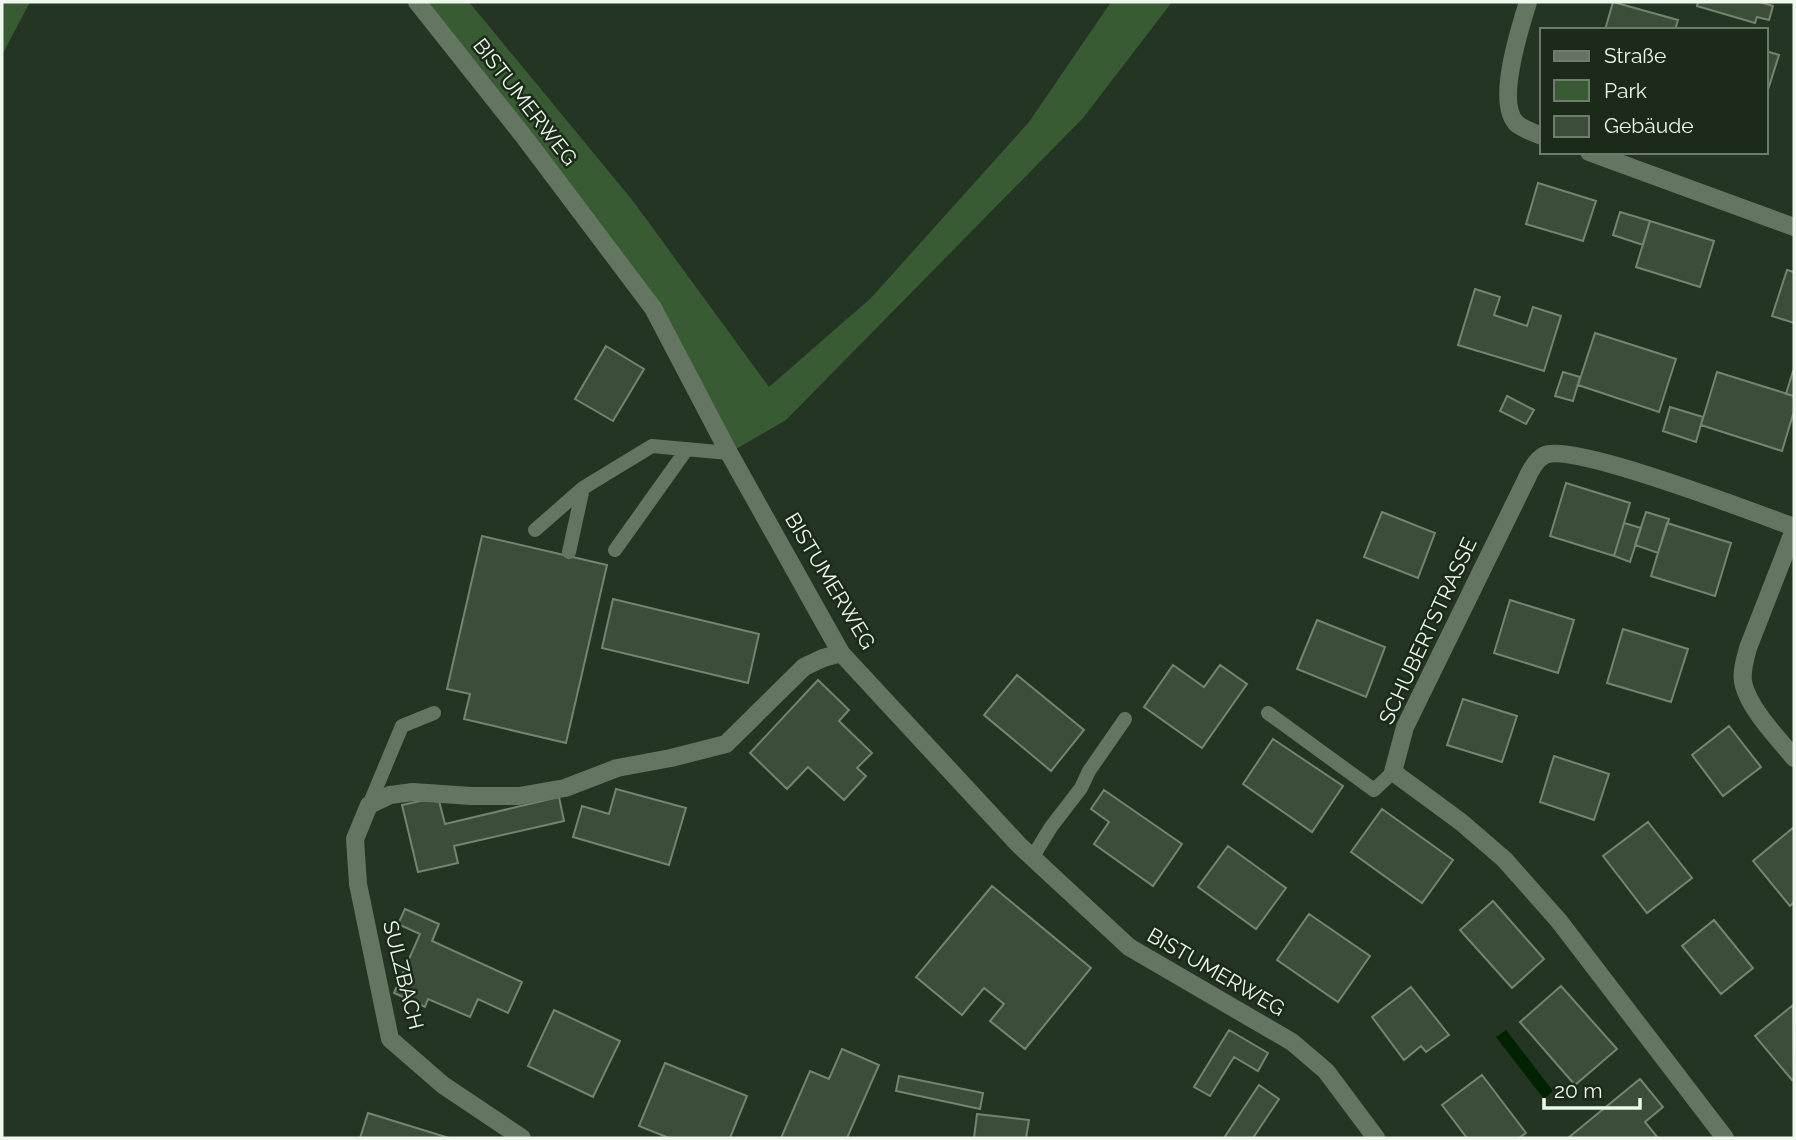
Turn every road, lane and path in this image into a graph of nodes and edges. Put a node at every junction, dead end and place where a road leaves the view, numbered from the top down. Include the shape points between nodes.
1 (417, 2) edge
2 (1528, 2) edge
3 (1540, 135) edge
4 (1595, 154) edge
5 (1794, 226) edge
6 (687, 449) junction
7 (729, 453) junction
8 (583, 488) junction
9 (1794, 528) edge
10 (535, 530) dead end
11 (615, 551) dead end
12 (569, 552) dead end
13 (841, 653) junction
14 (434, 713) dead end
15 (1268, 713) dead end
16 (1125, 719) dead end
17 (1794, 758) edge
18 (1393, 772) junction
19 (369, 805) junction
20 (1032, 858) junction
21 (522, 1138) edge
22 (1376, 1138) edge
23 (1725, 1138) edge

1 - 7 street, BISTUMERWEG via 653,308
2 - 3 street via 1507,89 1508,106 1516,124
4 - 5 street
6 - 7 lane
6 - 8 lane via 652,446
6 - 11 lane
7 - 13 street, BISTUMERWEG
8 - 10 lane
8 - 12 lane
9 - 17 street via 1748,648 1743,685
9 - 18 street, SCHUBERTSTRASSE via 1620,467 1571,454 1545,455 1533,466 1405,727
13 - 19 street via 804,667 726,744 519,796 413,792 390,795
13 - 20 street, BISTUMERWEG
14 - 19 lane via 402,726
15 - 18 lane via 1374,790
16 - 20 lane
18 - 23 street via 1504,859 1559,920
19 - 21 street, SULZBACH via 355,839 355,859 390,1039 443,1085
20 - 22 street, BISTUMERWEG via 1129,947 1292,1042 1326,1071

